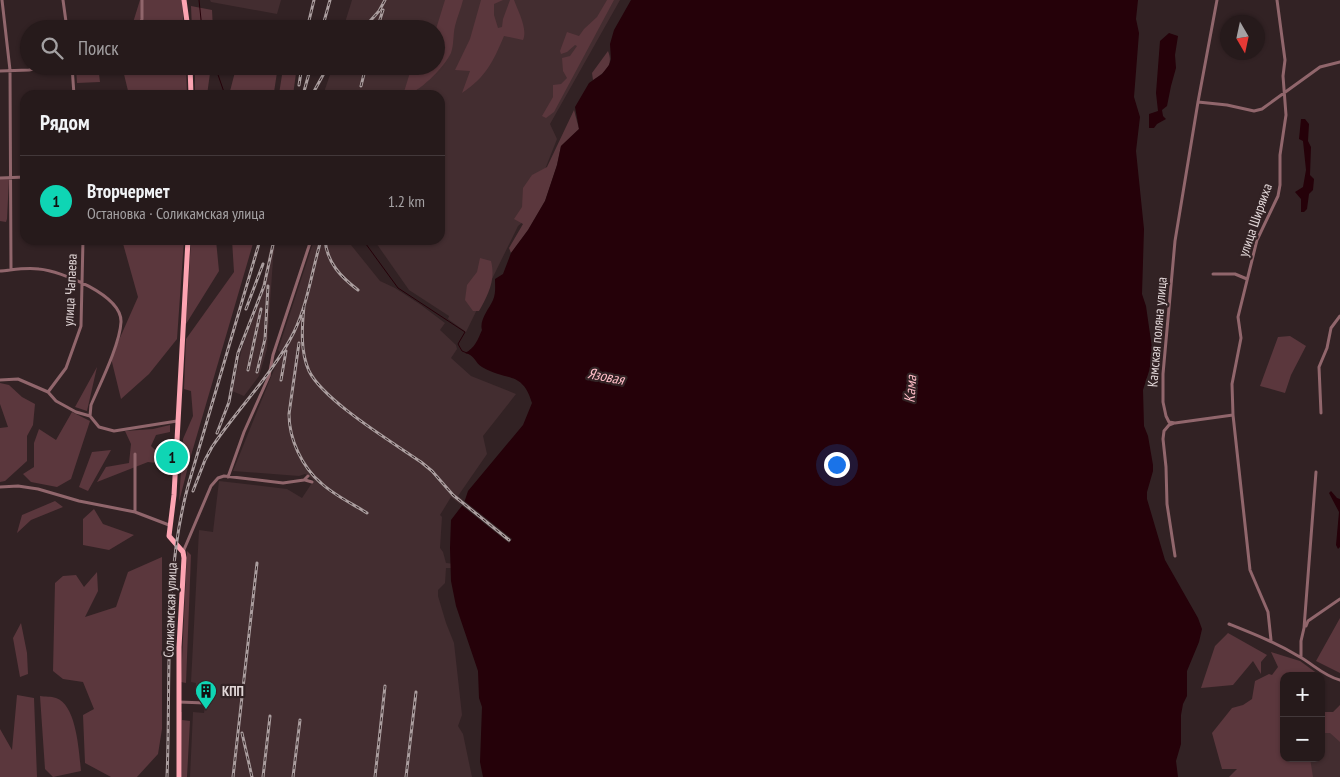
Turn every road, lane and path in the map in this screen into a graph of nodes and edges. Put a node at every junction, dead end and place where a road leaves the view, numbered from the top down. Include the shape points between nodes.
1 (2, 0) edge
2 (64, 0) edge
3 (142, 0) edge
4 (184, 0) edge
5 (1217, 0) edge
6 (1277, 0) edge
7 (67, 20) edge
8 (141, 20) edge
9 (187, 20) edge
10 (1340, 62) edge
11 (10, 70) junction
12 (20, 70) edge
13 (0, 71) edge
14 (73, 75) edge
15 (190, 75) edge
16 (74, 90) edge
17 (191, 90) edge
18 (1284, 94) junction
19 (1198, 102) junction
20 (20, 176) edge
21 (12, 177) junction
22 (0, 178) edge
23 (84, 245) edge
24 (188, 245) edge
25 (309, 245) edge
26 (11, 270) junction
27 (0, 271) edge
28 (1213, 274) dead end
29 (1247, 279) junction
30 (84, 283) junction
31 (1340, 316) edge
32 (0, 380) edge
33 (48, 392) junction
34 (1321, 413) dead end
35 (1233, 415) junction
36 (90, 416) junction
37 (178, 420) junction
38 (1175, 423) junction
39 (135, 454) dead end
40 (1316, 472) dead end
41 (308, 476) dead end
42 (228, 477) junction
43 (304, 480) junction
44 (312, 482) dead end
45 (0, 487) edge
46 (135, 512) junction
47 (170, 524) junction
48 (183, 552) junction
49 (1175, 556) dead end
50 (1340, 599) edge
51 (1230, 624) dead end
52 (1304, 628) junction
53 (1272, 640) junction
54 (1301, 657) junction
55 (1340, 680) edge
56 (178, 702) junction
57 (206, 703) dead end
58 (179, 777) edge

1 - 11 street
2 - 7 street
3 - 8 street
4 - 9 main road
5 - 19 street, Камская поляна улица
6 - 18 street, улица Ширяиха via 1285,60
10 - 18 street via 1320,67
11 - 12 street
11 - 13 street
11 - 21 street
14 - 16 street
15 - 17 main road
18 - 19 street via 1254,111
18 - 29 street, улица Ширяиха via 1286,115 1278,196 1257,240
19 - 38 street, Камская поляна улица via 1175,240 1163,374 1166,416 1169,422
20 - 21 street
21 - 22 street
21 - 26 street
23 - 30 street, улица Чапаева
24 - 37 main road, Соликамская улица
25 - 42 street via 269,376
26 - 27 street
26 - 30 street via 38,268 65,274
28 - 29 street via 1235,274
29 - 35 street, улица Ширяиха via 1238,317 1241,338 1232,384
30 - 33 street, улица Чапаева via 78,340 66,368
30 - 36 street via 116,306 121,322
31 - 34 street via 1331,328 1319,367
32 - 33 street via 18,379
33 - 36 street via 56,401
35 - 38 street
35 - 53 street via 1250,570 1268,612
36 - 37 street via 99,427 114,431
37 - 47 main road, Соликамская улица
38 - 49 street via 1164,431 1162,439
39 - 46 street
40 - 52 street
41 - 43 street
42 - 43 street via 282,483
42 - 48 street via 218,478 211,486
43 - 44 street
45 - 46 street via 38,489
46 - 47 street
47 - 48 main road, Соликамская улица via 169,536
48 - 56 main road, Соликамская улица
50 - 52 street via 1308,621
51 - 53 street
52 - 54 street
53 - 54 street
54 - 55 street via 1320,672
56 - 57 street
56 - 58 main road, Соликамская улица

